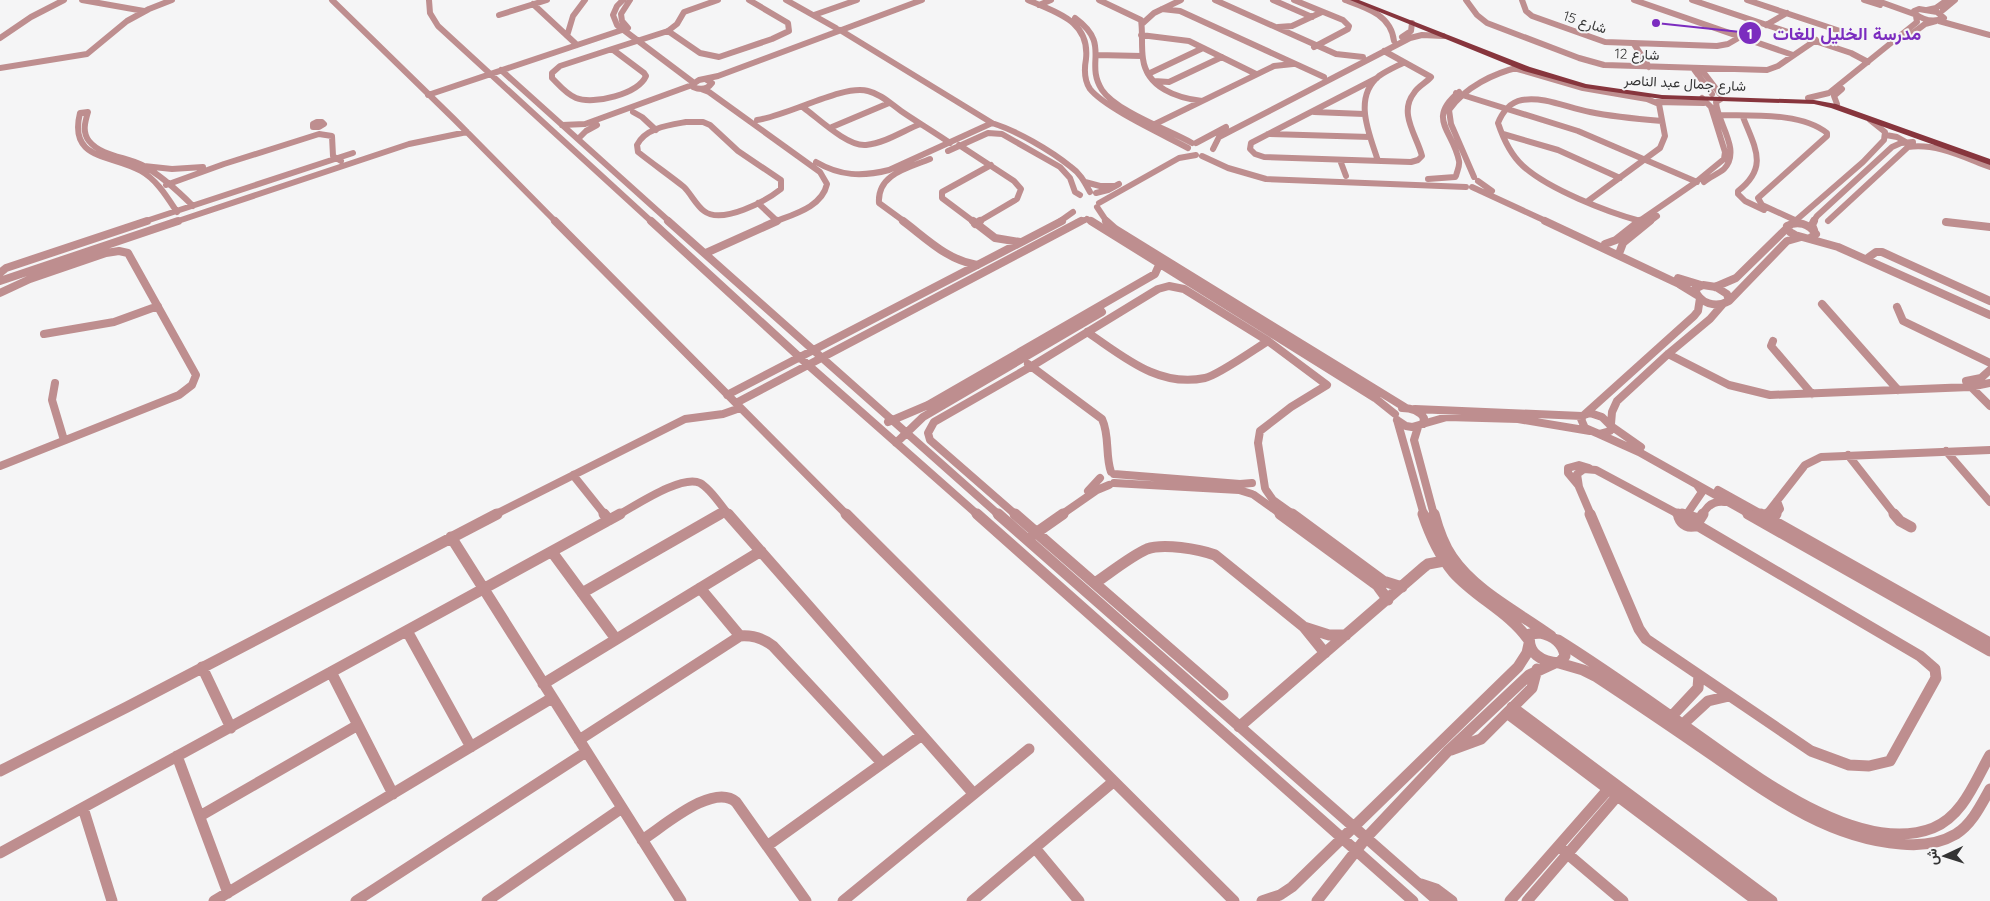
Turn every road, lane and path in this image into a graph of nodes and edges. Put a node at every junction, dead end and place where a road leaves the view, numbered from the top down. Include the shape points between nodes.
1 (64, 0) edge
2 (82, 0) edge
3 (172, 0) edge
4 (332, 0) edge
5 (429, 0) edge
6 (547, 0) edge
7 (584, 0) edge
8 (623, 0) edge
9 (630, 0) edge
10 (718, 0) edge
11 (749, 0) edge
12 (786, 0) edge
13 (795, 0) edge
14 (857, 0) edge
15 (922, 0) edge
16 (1028, 0) edge
17 (1051, 0) edge
18 (1099, 0) edge
19 (1119, 0) edge
20 (1207, 0) edge
21 (1215, 0) edge
22 (1273, 0) edge
23 (1294, 0) edge
24 (1345, 0) edge
25 (1354, 0) edge
26 (1364, 0) edge
27 (1522, 0) edge
28 (1635, 0) edge
29 (1692, 0) edge
30 (1698, 0) edge
31 (1747, 0) edge
32 (1864, 0) edge
33 (1875, 0) edge
34 (1882, 0) edge
35 (1890, 0) edge
36 (1947, 0) edge
37 (1956, 0) edge
38 (848, 1) edge
39 (1179, 1) edge
40 (1468, 1) edge
41 (1041, 2) edge
42 (533, 4) junction
43 (1108, 5) junction
44 (1904, 8) junction
45 (1162, 9) junction
46 (1927, 10) junction
47 (1180, 11) junction
48 (144, 12) junction
49 (1322, 12) junction
50 (1126, 13) junction
51 (1154, 13) junction
52 (1787, 13) junction
53 (1916, 13) junction
54 (499, 15) dead end
55 (814, 15) junction
56 (1134, 15) junction
57 (1312, 17) junction
58 (1940, 18) junction
59 (1412, 24) junction
60 (1767, 24) junction
61 (1292, 26) junction
62 (1275, 27) junction
63 (626, 29) junction
64 (1141, 29) junction
65 (668, 31) junction
66 (840, 31) junction
67 (1843, 32) dead end
68 (1293, 34) junction
69 (1990, 34) edge
70 (567, 36) junction
71 (1444, 36) junction
72 (1408, 37) junction
73 (1740, 37) junction
74 (0, 38) edge
75 (640, 40) junction
76 (1815, 40) junction
77 (1394, 41) junction
78 (1309, 42) junction
79 (1324, 42) junction
80 (1634, 44) junction
81 (577, 45) junction
82 (1316, 46) junction
83 (1203, 48) junction
84 (612, 49) junction
85 (1327, 49) junction
86 (1384, 51) junction
87 (1096, 55) junction
88 (1378, 55) junction
89 (1793, 55) junction
90 (1142, 56) junction
91 (1278, 56) junction
92 (1222, 57) junction
93 (1363, 57) junction
94 (1873, 57) junction
95 (1394, 58) junction
96 (1503, 60) junction
97 (1403, 62) junction
98 (1868, 62) junction
99 (1295, 64) junction
100 (1274, 66) junction
101 (1344, 66) junction
102 (1518, 67) junction
103 (1649, 67) junction
104 (0, 68) edge
105 (1693, 68) junction
106 (1701, 69) junction
107 (501, 70) junction
108 (1499, 71) junction
109 (491, 74) junction
110 (1148, 74) junction
111 (1256, 74) junction
112 (1533, 75) junction
113 (1324, 77) junction
114 (1492, 77) junction
115 (1377, 78) junction
116 (1154, 81) junction
117 (1169, 82) junction
118 (712, 83) junction
119 (698, 84) junction
120 (1315, 84) junction
121 (1165, 90) junction
122 (428, 94) junction
123 (1460, 94) junction
124 (1826, 94) junction
125 (1717, 96) junction
126 (1180, 98) junction
127 (1700, 98) junction
128 (1808, 98) junction
129 (1836, 100) junction
130 (1202, 101) junction
131 (1656, 102) junction
132 (889, 103) junction
133 (1325, 105) junction
134 (1713, 107) junction
135 (644, 108) junction
136 (804, 108) junction
137 (1508, 108) junction
138 (1183, 110) junction
139 (632, 112) junction
140 (1310, 112) junction
141 (1339, 113) junction
142 (1364, 114) junction
143 (1718, 116) junction
144 (781, 117) junction
145 (1743, 117) junction
146 (757, 120) joint
147 (1870, 120) junction
148 (320, 121) dead end
149 (1662, 121) junction
150 (1156, 123) junction
151 (771, 124) dead end
152 (920, 124) junction
153 (992, 124) junction
154 (562, 125) junction
155 (1283, 126) junction
156 (663, 127) junction
157 (832, 127) junction
158 (1148, 127) junction
159 (656, 130) junction
160 (1002, 130) junction
161 (1722, 131) junction
162 (467, 132) junction
163 (325, 134) junction
164 (1268, 134) junction
165 (1504, 134) junction
166 (1300, 135) junction
167 (1886, 136) junction
168 (1370, 137) junction
169 (578, 139) junction
170 (950, 142) junction
171 (1906, 142) junction
172 (333, 143) junction
173 (1937, 144) junction
174 (959, 145) junction
175 (1191, 146) junction
176 (948, 151) dead end
177 (1213, 151) junction
178 (352, 153) junction
179 (1199, 156) junction
180 (366, 158) junction
181 (1880, 158) junction
182 (1990, 158) edge
183 (336, 159) junction
184 (930, 159) dead end
185 (1647, 159) junction
186 (1338, 160) junction
187 (1378, 161) junction
188 (1890, 162) junction
189 (1990, 162) edge
190 (224, 164) junction
191 (348, 164) junction
192 (992, 165) junction
193 (141, 166) junction
194 (1990, 167) edge
195 (1344, 176) junction
196 (1455, 176) junction
197 (1620, 178) junction
198 (1476, 179) junction
199 (1700, 181) junction
200 (1085, 182) junction
201 (169, 183) junction
202 (1117, 186) junction
203 (161, 187) junction
204 (1469, 187) junction
205 (1738, 191) junction
206 (1093, 193) junction
207 (1080, 195) junction
208 (1758, 198) junction
209 (1588, 201) junction
210 (758, 203) junction
211 (1830, 204) junction
212 (1098, 205) junction
213 (193, 206) junction
214 (1841, 208) junction
215 (176, 212) junction
216 (1073, 212) junction
217 (1775, 213) junction
218 (1623, 216) junction
219 (1086, 219) junction
220 (777, 221) junction
221 (1640, 221) junction
222 (1828, 221) dead end
223 (1946, 222) dead end
224 (975, 224) junction
225 (1792, 224) junction
226 (1633, 226) junction
227 (1990, 227) edge
228 (1810, 234) junction
229 (995, 238) junction
230 (1623, 238) junction
231 (1020, 242) junction
232 (1605, 244) junction
233 (1620, 251) junction
234 (1002, 252) junction
235 (706, 253) junction
236 (1872, 255) junction
237 (978, 265) junction
238 (1159, 265) junction
239 (0, 273) edge
240 (1172, 274) junction
241 (1157, 275) junction
242 (0, 281) edge
243 (1701, 285) junction
244 (1715, 287) junction
245 (0, 293) edge
246 (1698, 297) junction
247 (1726, 303) junction
248 (1990, 303) edge
249 (1822, 304) dead end
250 (158, 306) junction
251 (1897, 307) dead end
252 (894, 308) junction
253 (1990, 311) edge
254 (902, 314) junction
255 (1990, 315) edge
256 (1087, 332) junction
257 (44, 334) dead end
258 (1049, 340) junction
259 (1268, 341) junction
260 (1773, 341) dead end
261 (813, 350) junction
262 (1670, 352) junction
263 (1032, 354) junction
264 (800, 357) junction
265 (820, 358) junction
266 (1018, 362) junction
267 (1990, 362) edge
268 (807, 364) junction
269 (1032, 366) junction
270 (1990, 370) edge
271 (1338, 375) junction
272 (1715, 377) joint
273 (55, 383) dead end
274 (1990, 383) edge
275 (1967, 384) junction
276 (1327, 385) junction
277 (1895, 388) junction
278 (1809, 391) junction
279 (727, 395) junction
280 (738, 406) junction
281 (1990, 406) edge
282 (1409, 408) junction
283 (1583, 415) junction
284 (1396, 417) junction
285 (892, 420) junction
286 (1420, 425) junction
287 (1611, 425) junction
288 (877, 426) junction
289 (1594, 432) junction
290 (906, 433) junction
291 (64, 440) junction
292 (896, 443) junction
293 (1990, 450) edge
294 (1946, 451) junction
295 (1848, 455) junction
296 (0, 466) edge
297 (573, 475) junction
298 (1109, 475) junction
299 (1257, 481) junction
300 (1697, 484) junction
301 (1265, 489) junction
302 (1253, 495) junction
303 (1990, 502) edge
304 (1730, 504) junction
305 (725, 511) junction
306 (1683, 514) junction
307 (1768, 518) junction
308 (609, 520) junction
309 (1698, 524) junction
310 (1911, 527) dead end
311 (1035, 530) junction
312 (451, 537) junction
313 (1024, 537) junction
314 (761, 551) junction
315 (552, 552) junction
316 (1444, 561) junction
317 (1095, 583) junction
318 (1402, 587) junction
319 (700, 588) junction
320 (483, 589) junction
321 (582, 593) junction
322 (1388, 600) junction
323 (1304, 627) junction
324 (407, 631) junction
325 (1346, 634) junction
326 (740, 636) junction
327 (1554, 638) junction
328 (616, 639) junction
329 (1528, 642) junction
330 (1990, 643) edge
331 (1990, 651) edge
332 (1326, 653) junction
333 (1557, 663) junction
334 (202, 666) junction
335 (1537, 670) junction
336 (331, 672) junction
337 (1700, 676) junction
338 (543, 684) junction
339 (1223, 695) dead end
340 (1730, 696) junction
341 (552, 698) junction
342 (1510, 710) junction
343 (1672, 717) junction
344 (1683, 724) junction
345 (358, 725) junction
346 (1239, 727) junction
347 (232, 728) junction
348 (922, 735) junction
349 (579, 740) junction
350 (471, 747) junction
351 (1030, 748) dead end
352 (1448, 751) junction
353 (586, 752) junction
354 (1990, 755) edge
355 (177, 756) junction
356 (882, 763) junction
357 (0, 771) edge
358 (1112, 782) junction
359 (1615, 789) junction
360 (1990, 789) edge
361 (973, 793) junction
362 (393, 794) junction
363 (83, 808) junction
364 (622, 808) junction
365 (200, 816) junction
366 (1354, 828) junction
367 (1344, 838) junction
368 (1366, 838) junction
369 (642, 840) junction
370 (768, 846) junction
371 (1035, 848) junction
372 (1356, 850) junction
373 (1563, 850) junction
374 (0, 853) edge
375 (1418, 884) junction
376 (228, 893) junction
377 (1746, 893) edge
378 (1764, 900) edge
379 (112, 901) edge
380 (214, 901) edge
381 (356, 901) edge
382 (487, 901) edge
383 (680, 901) edge
384 (806, 901) edge
385 (844, 901) edge
386 (972, 901) edge
387 (1079, 901) edge
388 (1235, 901) edge
389 (1262, 901) edge
390 (1317, 901) edge
391 (1413, 901) edge
392 (1438, 901) edge
393 (1452, 901) edge
394 (1510, 901) edge
395 (1527, 901) edge
396 (1623, 901) edge

1 - 74 street
2 - 48 street
3 - 48 street
4 - 122 street
5 - 109 street via 432,18
6 - 42 street
7 - 70 street via 569,24
8 - 63 street via 617,6 613,20
9 - 63 street via 620,15
10 - 65 street via 684,12
11 - 65 street via 788,23 789,31 719,57 700,53
12 - 55 street
13 - 55 street via 812,10
14 - 38 street
15 - 66 street
16 - 41 street
17 - 41 street
18 - 43 street
19 - 43 street
20 - 82 street
21 - 62 street
22 - 57 street
23 - 49 street
24 - 77 street via 1383,18 1394,33
25 - 59 main road, شارع جمال عبد الناصر
26 - 125 main road, شارع جمال عبد الناصر via 1519,62 1570,78 1626,89
27 - 80 street, شارع 15 via 1526,11 1537,18 1598,40
28 - 73 street
29 - 60 street
30 - 60 street
31 - 52 street
32 - 44 street via 1889,8
33 - 44 street
34 - 44 street
35 - 44 street
36 - 46 street
37 - 58 street via 1943,10
38 - 55 street
39 - 45 street
39 - 47 street
40 - 103 street, شارع 12 via 1487,23 1579,58 1604,65
41 - 87 street via 1086,26 1094,37
41 - 158 street via 1082,32 1086,43 1085,78 1094,93 1111,107
42 - 54 street
42 - 70 street
43 - 50 street
44 - 53 street
45 - 47 street
45 - 51 street
46 - 53 street
46 - 58 street
47 - 91 street
48 - 104 street via 114,30 87,54
49 - 57 street
49 - 79 street via 1343,20 1349,26
50 - 56 street
50 - 64 street
51 - 56 street
51 - 64 street
52 - 60 street
52 - 67 street
53 - 58 street
53 - 94 street via 1917,22
55 - 66 street
56 - 64 street
57 - 61 street
58 - 69 street
58 - 129 street via 1923,25
59 - 71 main road, شارع جمال عبد الناصر
59 - 72 street
60 - 76 street
61 - 62 street
61 - 68 street
62 - 68 street
63 - 75 street
63 - 81 street
64 - 83 street via 1189,41
64 - 90 street
65 - 75 street
66 - 118 street
66 - 119 street
66 - 153 street
68 - 78 street
70 - 81 street
71 - 72 street
71 - 96 main road, شارع جمال عبد الناصر
72 - 77 street
72 - 86 street
73 - 80 street, شارع 15 via 1721,46
73 - 89 street
75 - 84 street
75 - 119 street
76 - 89 street, شارع 12
76 - 94 street
76 - 98 street
77 - 93 street
78 - 79 street
78 - 82 street
79 - 82 street
79 - 85 street
80 - 103 street
81 - 107 street
82 - 85 street
82 - 101 street via 1343,60
83 - 92 street
83 - 110 street
84 - 84 street via 560,66 553,71 552,78 575,98 584,100 602,99 643,83 644,73
85 - 93 street via 1343,56
86 - 88 street
86 - 95 street
87 - 90 street
87 - 150 street via 1096,77 1102,91 1118,104
88 - 95 street
88 - 120 street
89 - 106 street, شارع 12 via 1767,70
90 - 110 street
91 - 99 street
91 - 100 street
92 - 111 street
92 - 117 street
93 - 101 street
94 - 98 street
95 - 97 street
96 - 102 main road, شارع جمال عبد الناصر
96 - 108 street
97 - 115 street
97 - 187 street via 1431,77 1411,97 1407,109 1422,156 1411,162
98 - 124 street
99 - 100 street
99 - 113 street
100 - 111 street
101 - 113 street
102 - 108 street
102 - 112 street
102 - 127 main road, شارع جمال عبد الناصر via 1600,89 1646,96
103 - 105 street, شارع 12
105 - 106 street, شارع 12
105 - 125 street
106 - 125 street
107 - 109 street
107 - 154 street
108 - 114 street
108 - 123 street
109 - 122 street
109 - 264 street
110 - 116 street
111 - 130 street
112 - 114 street
112 - 131 street via 1588,90
113 - 120 street
114 - 123 street
115 - 133 street
115 - 142 street via 1365,98
116 - 117 street
116 - 121 street
117 - 121 street
118 - 119 street
118 - 119 street via 709,87
119 - 135 street
119 - 154 street via 585,124
119 - 220 street via 825,178 826,190 820,199
120 - 175 street
120 - 177 street via 1219,137
121 - 126 street
122 - 162 street
123 - 137 street
123 - 196 street via 1448,100 1442,114 1443,124 1459,160
123 - 198 street via 1451,106 1449,119
124 - 128 street
124 - 129 street
125 - 127 main road, شارع جمال عبد الناصر
125 - 128 main road, شارع جمال عبد الناصر
125 - 134 street
125 - 147 main road, شارع جمال عبد الناصر via 1814,102
126 - 130 street
126 - 138 street
127 - 131 street via 1704,103
127 - 134 street
128 - 129 main road, شارع جمال عبد الناصر
129 - 182 main road, شارع جمال عبد الناصر
130 - 138 street
131 - 149 street
132 - 136 street via 868,90 857,89
132 - 152 street
132 - 157 street
133 - 140 street
133 - 141 street
134 - 143 street
134 - 161 street
135 - 139 street
135 - 156 street
136 - 144 street
136 - 157 street
137 - 149 street via 1517,101 1533,99 1601,114
137 - 165 street via 1498,123
137 - 185 street via 1578,131
138 - 150 street
139 - 159 street
139 - 169 street via 592,127
140 - 141 street
140 - 155 street
141 - 142 street
142 - 168 street
143 - 145 street
143 - 161 street
144 - 146 street
144 - 151 street
145 - 205 street via 1757,167 1750,180
145 - 208 street via 1802,119 1819,125 1828,133
146 - 170 street via 826,169 848,175 889,170
147 - 167 street via 1883,129
147 - 173 main road, شارع جمال عبد الناصر
148 - 163 street
149 - 185 street via 1665,136 1662,144
150 - 158 street
150 - 175 street
152 - 157 street via 877,142 861,145
152 - 170 street
153 - 160 street
153 - 170 street
154 - 169 street
155 - 164 street
155 - 166 street
156 - 159 street
156 - 210 street via 686,122 710,125 738,152 781,180 777,194
158 - 175 street
159 - 210 street via 638,142 638,152 686,190 704,211 716,215 731,214
160 - 174 street
160 - 200 street via 1012,129 1064,161
160 - 207 street via 1060,167 1070,178 1074,192
161 - 199 street via 1730,153 1726,167
162 - 180 street via 420,141
162 - 279 street
163 - 172 street via 332,136
163 - 190 street
164 - 166 street
164 - 186 street via 1251,143 1252,151 1264,157
165 - 197 street via 1558,150
165 - 209 street via 1516,158 1531,173
166 - 168 street
167 - 171 street
167 - 225 street via 1863,162
168 - 187 street
169 - 235 street
171 - 173 street
171 - 181 street via 1896,145
172 - 178 street via 342,151
172 - 183 street via 332,154
173 - 189 main road, شارع جمال عبد الناصر
174 - 176 street
174 - 192 street
175 - 177 street via 1206,144
175 - 179 street
175 - 202 street
177 - 179 street
177 - 195 street via 1232,165 1257,172
178 - 180 street
178 - 183 street
179 - 204 street via 1266,178
179 - 212 street via 1179,158
180 - 191 street
181 - 188 street
181 - 211 street
183 - 191 street
183 - 213 street
184 - 237 street via 884,181 878,192 880,203 949,256
185 - 197 street
185 - 199 street
186 - 187 street
186 - 195 street
188 - 194 street via 1908,147 1923,146
188 - 214 street
190 - 193 street via 180,169
190 - 201 street
191 - 242 street
192 - 224 street via 1017,183 1021,193 1012,203
192 - 224 street via 949,187 941,195 944,201
193 - 201 street
193 - 203 street via 95,148 83,129 88,112 80,113 76,125 84,146 94,154 140,171
195 - 196 street via 1422,180
196 - 198 street via 1464,174
196 - 204 street via 1454,181
197 - 209 street
198 - 204 street via 1477,185
198 - 232 street via 1487,189
199 - 221 street
199 - 230 street
200 - 202 street
200 - 206 street
201 - 203 street
201 - 213 street
202 - 206 street
203 - 215 street
204 - 246 street via 1679,284
205 - 208 street
205 - 217 street via 1745,202
206 - 207 street
206 - 212 street via 1100,198
207 - 216 street
208 - 217 street via 1762,205
209 - 218 street
210 - 220 street
211 - 214 street
211 - 228 street via 1814,220
212 - 219 street via 1095,216
212 - 282 street via 1106,222 1115,229
213 - 215 street
214 - 222 street
215 - 239 street via 6,268
216 - 219 street via 1076,217
216 - 231 street via 1064,220
217 - 225 street
218 - 221 street
218 - 226 street
219 - 238 street
219 - 254 street
220 - 235 street
221 - 226 street
223 - 227 street
224 - 229 street
225 - 228 street via 1804,224
225 - 228 street via 1795,235
225 - 244 street via 1736,278
226 - 230 street
228 - 236 street
228 - 247 street via 1787,241
228 - 255 street
229 - 231 street
229 - 234 street
230 - 232 street
230 - 233 street
231 - 234 street
232 - 233 street
233 - 243 street via 1682,280
234 - 237 street
235 - 261 street
236 - 248 street
236 - 253 street
237 - 252 street
238 - 240 street
238 - 241 street
240 - 241 street
240 - 271 street
241 - 258 street
243 - 244 street
243 - 246 street via 1695,289
244 - 247 street via 1727,294
245 - 250 street via 106,253 124,252 131,255
246 - 247 street via 1708,303
246 - 283 street via 1698,311 1694,316
247 - 262 street
249 - 277 street
250 - 257 street via 114,322
250 - 291 street via 195,372 192,385 180,394
251 - 267 street via 1903,321
252 - 254 street
252 - 261 street
254 - 265 street
256 - 259 street via 1149,373 1170,379 1206,378
256 - 259 street via 1158,289 1169,286 1184,290
256 - 269 street
258 - 263 street
258 - 285 street via 923,408
259 - 276 street
260 - 278 street via 1771,346
261 - 264 street
261 - 265 street
262 - 272 street
262 - 287 street via 1617,401
263 - 266 street
263 - 269 street
264 - 268 street
264 - 279 street
265 - 268 street
265 - 285 street
266 - 269 street
266 - 290 street via 924,417
268 - 280 street
268 - 288 street
269 - 298 street via 1102,419 1107,428
269 - 311 street via 934,422 928,432 930,440
270 - 275 street
271 - 276 street via 1334,384
271 - 284 street via 1375,398
272 - 278 street via 1735,388 1758,394
273 - 291 street via 52,400
274 - 275 street
275 - 277 street
275 - 281 street
276 - 299 street via 1260,431
277 - 278 street
279 - 280 street
280 - 297 street via 723,414 685,419
280 - 358 street
282 - 283 street
282 - 284 street via 1399,409
282 - 286 street via 1423,415
283 - 287 street via 1602,416
283 - 289 street via 1581,422
284 - 286 street via 1406,426
284 - 316 street via 1431,535
285 - 288 street
285 - 290 street
286 - 289 street via 1463,416 1536,421
286 - 327 street via 1415,433 1416,448 1441,535 1452,558 1472,580
287 - 289 street via 1607,433
287 - 307 street via 1643,448
288 - 292 street
289 - 300 street via 1626,445
290 - 292 street
290 - 313 street
291 - 296 street
292 - 367 street
293 - 294 street
294 - 295 street
294 - 303 street
295 - 307 street via 1821,457 1805,465 1776,501 1780,509
295 - 310 street via 1900,521
297 - 308 street
297 - 312 street
298 - 299 street via 1202,482
298 - 302 street via 1240,490
298 - 311 street via 1097,490
299 - 301 street
299 - 302 street via 1248,488
300 - 304 street
300 - 306 street via 1701,496
301 - 302 street via 1263,494
301 - 318 street via 1273,500 1383,581
302 - 322 street via 1377,585
304 - 309 street via 1712,502 1706,506
304 - 331 street
305 - 308 street via 702,484 685,481
305 - 314 street
305 - 321 street
306 - 309 street via 1679,520 1684,525 1692,527
306 - 337 street via 1596,470 1580,471 1577,478 1642,634
307 - 330 street
308 - 315 street
309 - 340 street via 1752,560 1920,656 1935,669 1936,678 1890,761 1876,767 1858,768 1810,751
311 - 313 street
311 - 317 street
312 - 320 street
312 - 334 street
313 - 346 street
314 - 319 street
314 - 348 street
315 - 320 street
315 - 321 street
316 - 318 street via 1428,564
316 - 329 street via 1517,624
317 - 323 street via 1147,549 1201,550 1215,555
317 - 339 street
318 - 322 street
319 - 326 street
319 - 328 street
320 - 324 street
320 - 338 street
321 - 328 street
322 - 325 street
323 - 325 street via 1329,635
323 - 332 street
324 - 336 street
324 - 350 street
325 - 332 street
326 - 349 street
326 - 356 street via 752,634 774,646
327 - 329 street via 1534,633 1530,634
327 - 333 street via 1562,645 1565,656
327 - 343 street
328 - 338 street
329 - 333 street via 1538,657
329 - 366 street via 1527,652 1518,667
332 - 346 street
333 - 335 street
333 - 360 street via 1595,676 1758,786 1834,829 1857,837 1898,845 1923,845 1945,840 1969,823
334 - 347 street
334 - 357 street
335 - 342 street via 1534,685
335 - 352 street
336 - 345 street
336 - 347 street
337 - 340 street
337 - 343 street via 1698,688
338 - 341 street
340 - 344 street via 1704,701
341 - 349 street
341 - 350 street
342 - 352 street via 1479,740
342 - 359 street
343 - 344 street
344 - 354 street via 1762,779 1824,815 1884,832 1926,830 1945,822 1958,810
345 - 362 street
345 - 365 street
346 - 366 street
347 - 355 street
348 - 356 street
348 - 361 street
349 - 353 street
350 - 362 street
351 - 361 street
352 - 368 street
353 - 364 street
353 - 381 street
355 - 363 street
355 - 365 street
356 - 370 street
358 - 371 street
358 - 388 street
359 - 373 street
359 - 377 street
361 - 385 street
362 - 376 street
363 - 374 street
363 - 379 street
364 - 369 street
364 - 382 street
365 - 376 street
366 - 367 street
366 - 368 street
367 - 372 street
367 - 389 street via 1292,887
368 - 372 street
368 - 375 street
369 - 370 street via 702,802 723,796 736,802
369 - 383 street
370 - 384 street
371 - 386 street
371 - 387 street
372 - 390 street
372 - 391 street
373 - 394 street
373 - 395 street
373 - 396 street
375 - 392 street
375 - 393 street via 1436,889
376 - 380 street
377 - 378 street

